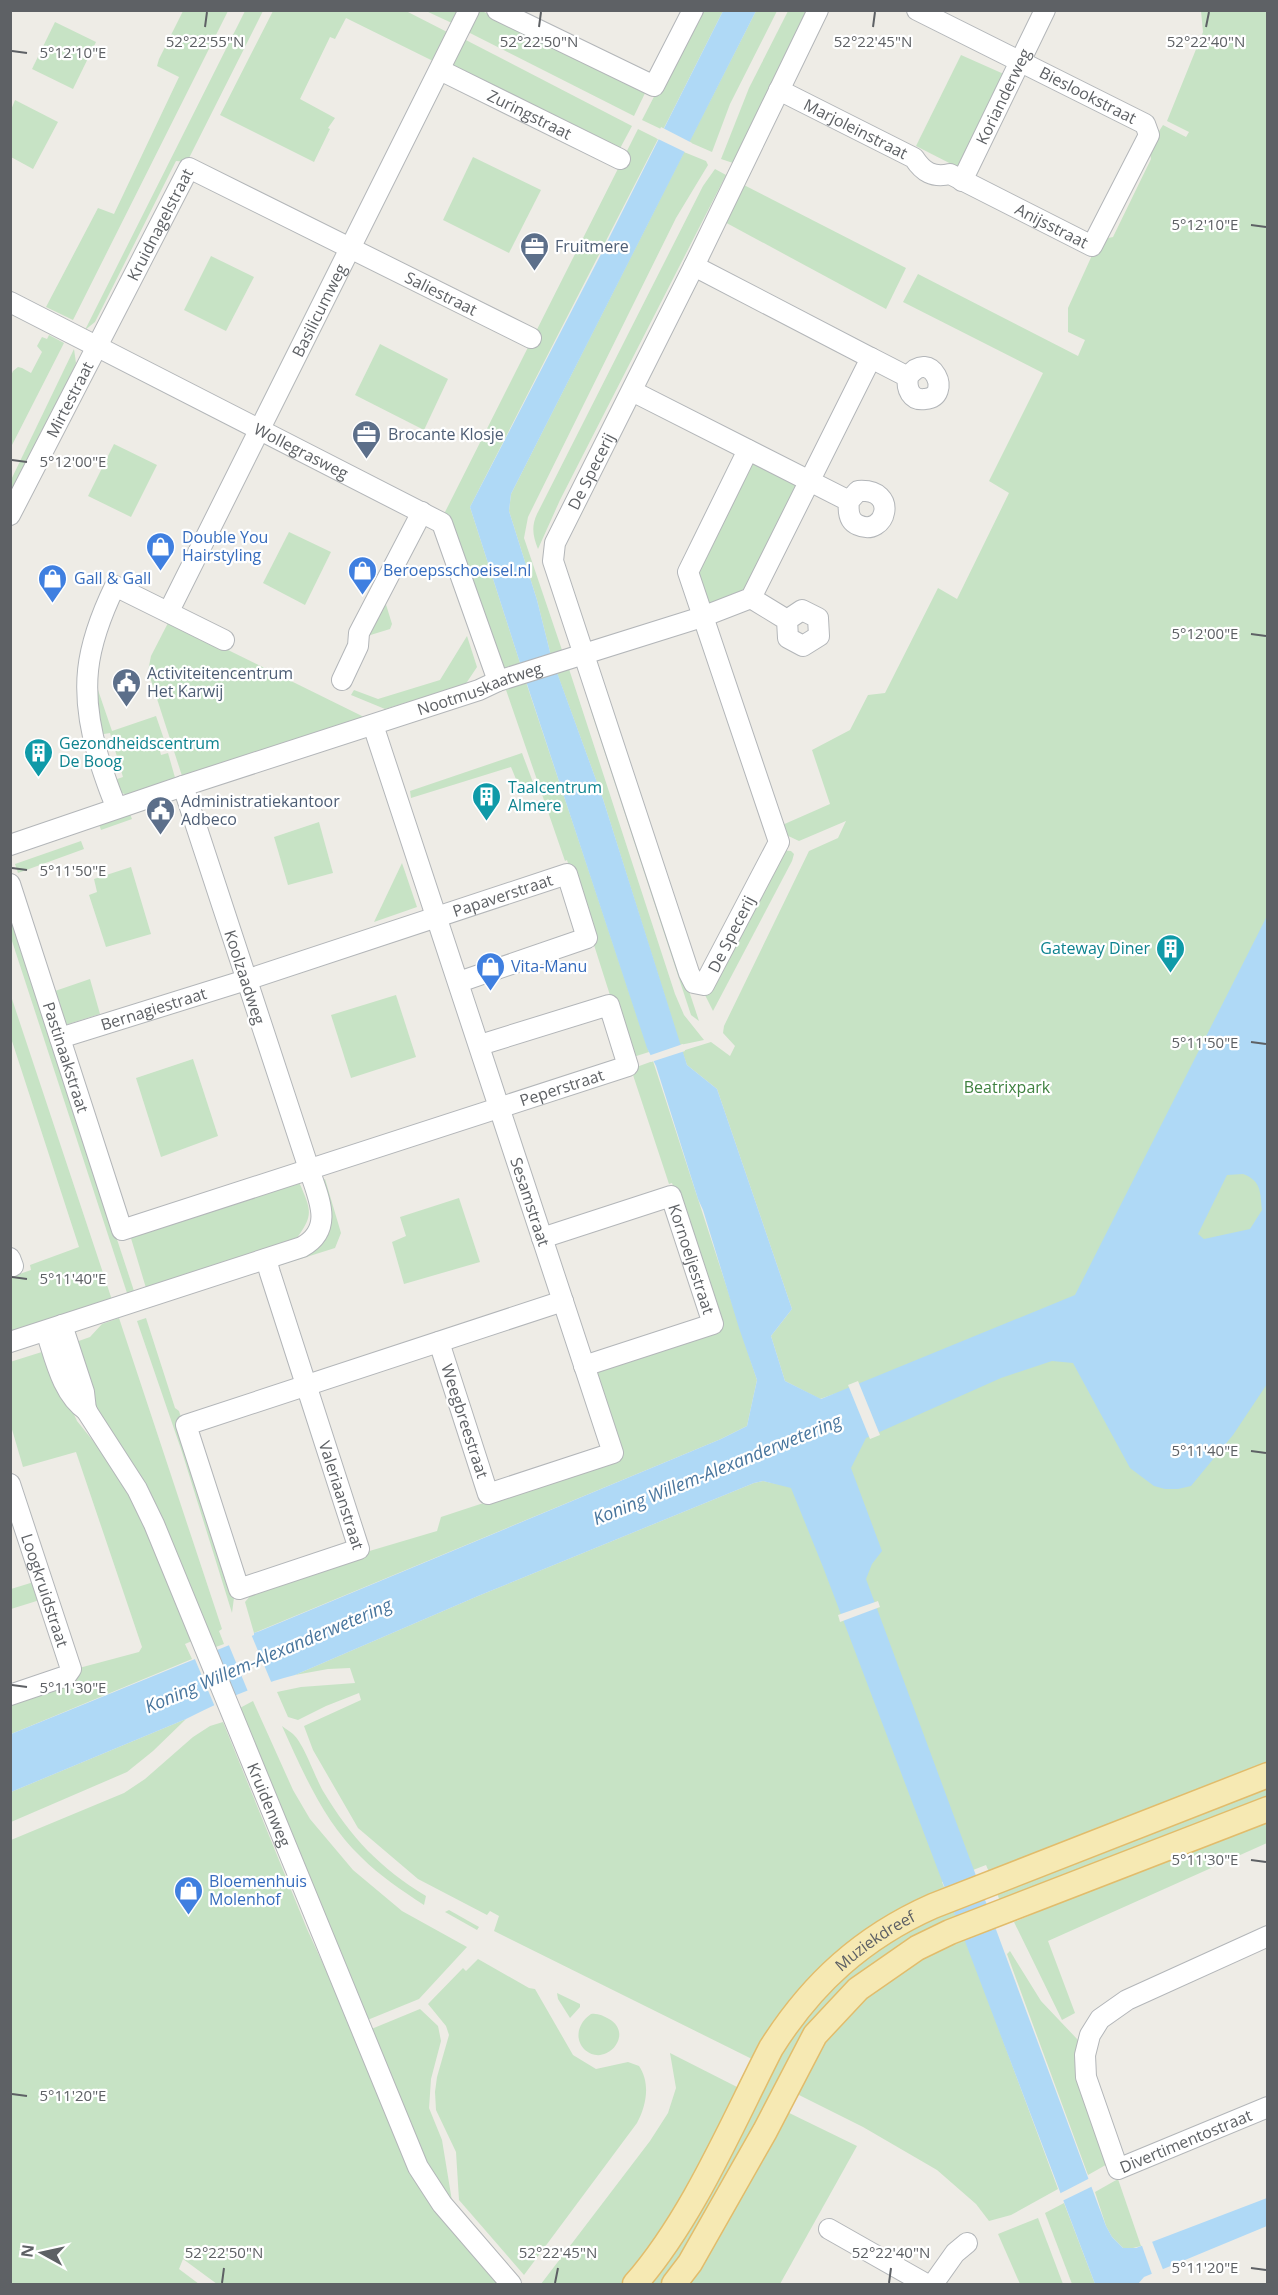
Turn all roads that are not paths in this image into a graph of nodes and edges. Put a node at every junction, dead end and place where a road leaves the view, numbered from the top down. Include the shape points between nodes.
1 (469, 10) edge
2 (496, 10) edge
3 (693, 10) edge
4 (818, 10) edge
5 (917, 10) edge
6 (1045, 10) edge
7 (1020, 61) junction
8 (440, 70) junction
9 (779, 90) junction
10 (1149, 135) joint
11 (620, 159) dead end
12 (962, 181) junction
13 (350, 249) junction
14 (694, 266) junction
15 (10, 302) edge
16 (531, 338) dead end
17 (96, 346) junction
18 (871, 358) junction
19 (908, 377) dead end
20 (632, 391) junction
21 (262, 430) junction
22 (748, 450) junction
23 (809, 481) junction
24 (849, 501) dead end
25 (422, 512) junction
26 (10, 515) edge
27 (751, 598) junction
28 (169, 611) junction
29 (702, 617) junction
30 (787, 620) dead end
31 (224, 640) dead end
32 (585, 656) junction
33 (342, 680) dead end
34 (498, 681) junction
35 (374, 724) junction
36 (183, 786) junction
37 (117, 808) junction
38 (10, 846) edge
39 (10, 884) edge
40 (437, 916) junction
41 (246, 980) junction
42 (459, 982) junction
43 (60, 1038) junction
44 (480, 1045) junction
45 (500, 1107) junction
46 (309, 1168) junction
47 (542, 1238) junction
48 (266, 1259) junction
49 (563, 1301) junction
50 (54, 1328) junction
51 (10, 1342) edge
52 (439, 1342) junction
53 (584, 1366) junction
54 (306, 1385) junction
55 (11, 1484) edge
56 (10, 1695) edge
57 (1268, 1775) edge
58 (1268, 1809) edge
59 (1266, 1939) edge
60 (1268, 2107) edge
61 (829, 2229) dead end
62 (967, 2243) dead end
63 (512, 2284) edge
64 (635, 2284) edge
65 (674, 2284) edge
66 (926, 2284) edge
67 (933, 2284) edge

1 - 8 street, Basilicumweg
2 - 3 street via 654,86
4 - 9 street
5 - 7 street, Bieslookstraat
6 - 7 street, Korianderweg
7 - 10 street, Bieslookstraat via 1145,124
7 - 12 street, Korianderweg
8 - 11 street, Zuringstraat
8 - 13 street, Basilicumweg
9 - 12 street, Marjoleinstraat via 914,158 928,174 950,174
9 - 14 street, De Specerij
10 - 12 street, Anijsstraat via 1092,246
13 - 16 street, Saliestraat
13 - 17 street, Kruidnagelstraat via 189,168
13 - 21 street, Basilicumweg
14 - 18 street
14 - 20 street, De Specerij
15 - 17 street, Wollegrasweg
17 - 21 street, Wollegrasweg
17 - 26 street, Mirtestraat
18 - 19 street
18 - 23 street
20 - 22 street
20 - 32 street, De Specerij via 555,543 553,561
21 - 25 street, Wollegrasweg
21 - 28 street, Basilicumweg
22 - 23 street
22 - 29 street, De Specerij via 688,572
23 - 24 street
23 - 27 street
25 - 33 street via 359,633 358,646
25 - 34 street, Wollegrasweg via 441,523
27 - 29 street
27 - 30 street
28 - 31 street
28 - 37 street via 115,586 92,645 86,692 89,726
29 - 32 street
29 - 32 street, De Specerij via 779,842 704,985 694,983 689,973
32 - 34 street, Nootmuskaatweg
34 - 35 street, Nootmuskaatweg
35 - 36 street, Nootmuskaatweg
35 - 40 street, Sesamstraat
36 - 37 street, Nootmuskaatweg
36 - 41 street, Koolzaadweg
37 - 38 street, Nootmuskaatweg
39 - 43 street, Pastinaakstraat
40 - 41 street, Papaverstraat
40 - 42 street, Sesamstraat
40 - 42 street, Papaverstraat via 567,874 587,938
41 - 43 street, Bernagiestraat
41 - 46 street, Koolzaadweg
42 - 44 street, Sesamstraat
43 - 46 street, Pastinaakstraat via 122,1230
44 - 45 street, Sesamstraat
44 - 45 street, Peperstraat via 609,1005 628,1066
45 - 46 street, Peperstraat
45 - 47 street, Sesamstraat
46 - 48 street, Koolzaadweg via 322,1216 321,1227 311,1242
47 - 49 street, Sesamstraat
47 - 53 street, Kornoeljestraat via 671,1196 713,1324
48 - 50 street, Koolzaadweg
48 - 54 street, Valeriaanstraat
49 - 52 street
49 - 53 street, Sesamstraat
50 - 51 street, Koolzaadweg
50 - 63 street, Kruidenweg via 67,1390 76,1404 86,1410 143,1501 418,2167 441,2204
52 - 53 street, Weegbreestraat via 488,1494 613,1453
52 - 54 street
54 - 54 street, Valeriaanstraat via 359,1549 239,1588 186,1425
55 - 56 street, Loogkruidstraat via 71,1669 66,1676
57 - 64 main road, Muziekdreef via 908,1917 832,1972 801,2005 771,2048 690,2204
58 - 65 main road, Muziekdreef via 950,1932 917,1948 858,1989 815,2035 765,2131 690,2263
59 - 60 street, Divertimentostraat via 1127,2000 1100,2019 1090,2035 1085,2055 1086,2077 1118,2169
61 - 66 street
62 - 67 street

